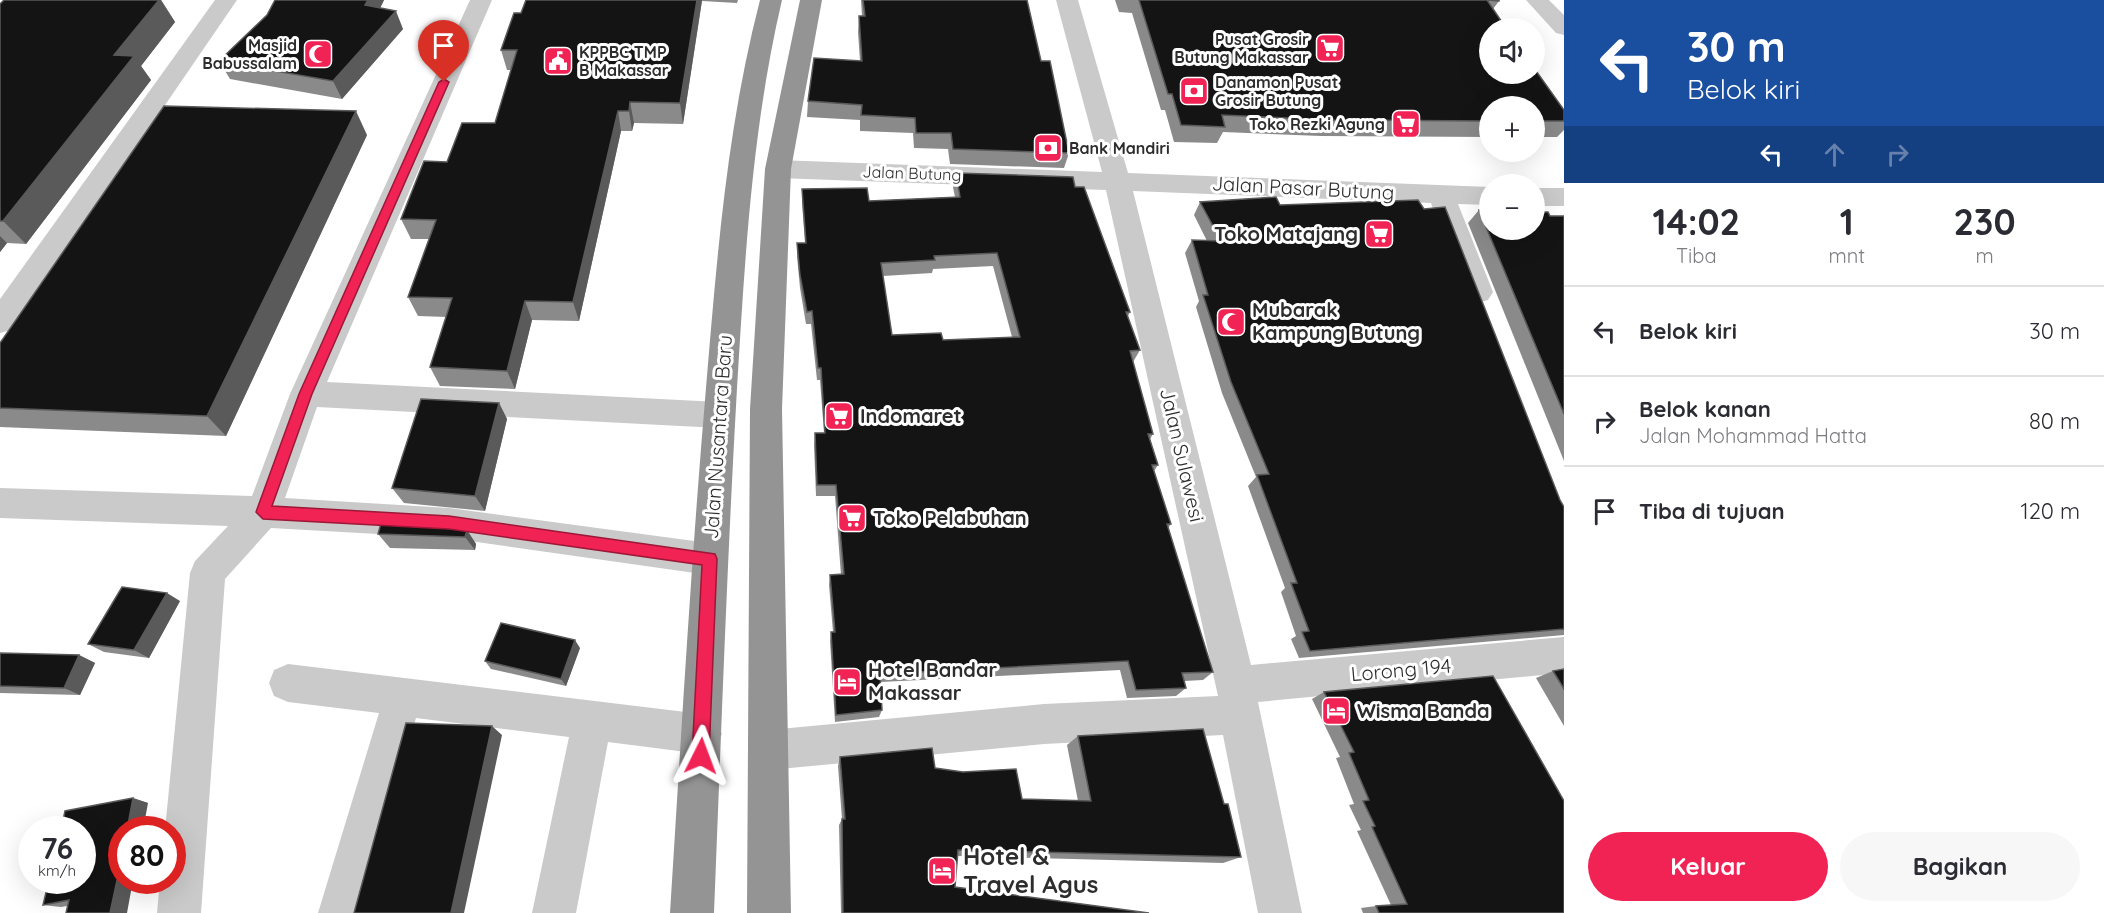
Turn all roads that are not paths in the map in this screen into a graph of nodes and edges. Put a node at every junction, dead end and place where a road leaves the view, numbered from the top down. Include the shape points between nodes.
1 (226, 0) edge
2 (481, 0) edge
3 (771, 0) edge
4 (811, 0) edge
5 (1067, 0) edge
6 (1537, 0) edge
7 (1564, 28) edge
8 (778, 169) junction
9 (1117, 180) junction
10 (1441, 195) junction
11 (1479, 196) edge
12 (1545, 196) edge
13 (1564, 197) edge
14 (1487, 316) edge
15 (0, 322) edge
16 (306, 394) junction
17 (719, 415) junction
18 (0, 503) edge
19 (263, 512) junction
20 (710, 559) junction
21 (1564, 655) edge
22 (288, 683) dead end
23 (403, 697) junction
24 (1238, 700) junction
25 (593, 719) junction
26 (702, 734) junction
27 (769, 750) junction
28 (179, 913) edge
29 (340, 913) edge
30 (554, 913) edge
31 (692, 913) edge
32 (769, 913) edge
33 (1280, 913) edge

1 - 15 street
2 - 16 street
3 - 17 highway, Jalan Nusantara Baru via 738,166
4 - 8 highway
5 - 9 street, Jalan Sulawesi
6 - 7 street
8 - 9 street, Jalan Butung
8 - 27 highway via 765,409
9 - 10 street, Jalan Pasar Butung
9 - 24 street, Jalan Sulawesi
10 - 11 street, Jalan Pasar Butung
10 - 14 street
12 - 13 street
16 - 17 street
16 - 19 street
17 - 20 highway, Jalan Nusantara Baru
18 - 19 street
19 - 20 street via 449,523
19 - 28 street via 208,573
20 - 26 highway, Jalan Nusantara Baru
21 - 24 street, Lorong 194
22 - 23 street
23 - 25 street
23 - 29 street
24 - 27 street, Lorong 194 via 1044,724
24 - 33 street, Jalan Sulawesi
25 - 26 street
25 - 30 street
26 - 31 highway, Jalan Nusantara Baru
27 - 32 highway

